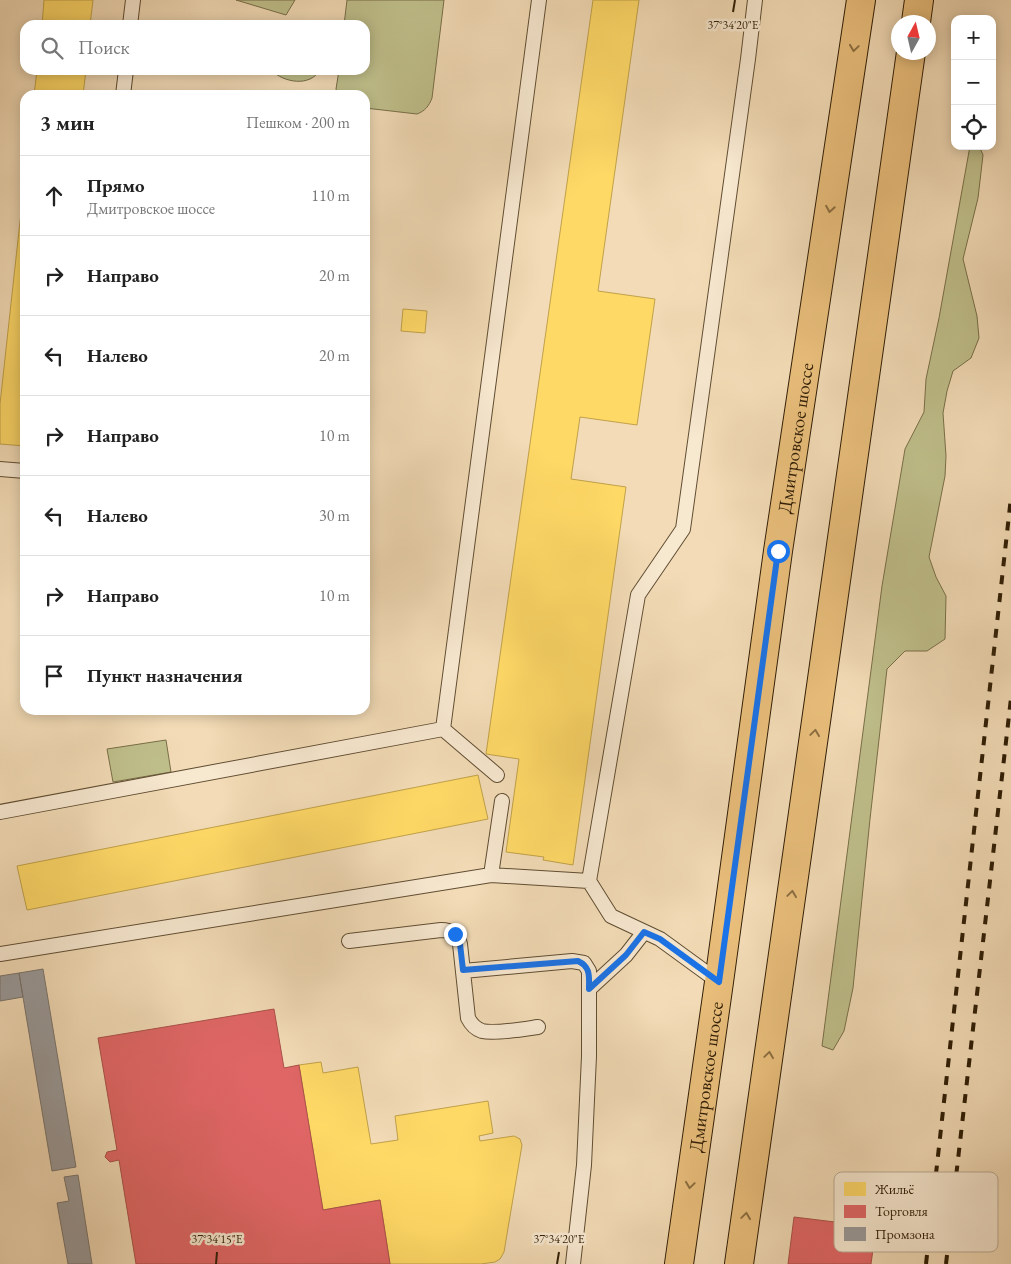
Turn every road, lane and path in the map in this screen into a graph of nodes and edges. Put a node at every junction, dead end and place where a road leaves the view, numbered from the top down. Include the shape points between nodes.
1 (133, 0) edge
2 (540, 0) edge
3 (754, 0) edge
4 (861, 0) edge
5 (919, 0) edge
6 (917, 15) edge
7 (131, 20) edge
8 (911, 60) edge
9 (125, 75) edge
10 (124, 90) edge
11 (0, 469) edge
12 (20, 471) edge
13 (442, 729) junction
14 (497, 774) dead end
15 (502, 802) dead end
16 (0, 812) edge
17 (491, 876) junction
18 (589, 881) junction
19 (644, 932) junction
20 (349, 941) dead end
21 (0, 954) edge
22 (463, 970) junction
23 (719, 982) junction
24 (589, 989) junction
25 (538, 1028) dead end
26 (573, 1264) edge
27 (678, 1264) edge
28 (740, 1264) edge

1 - 7 lane
2 - 13 lane
3 - 18 lane via 683,529 638,595
4 -> 23 main road, Дмитровское шоссе via 778,551
5 - 6 main road
28 -> 8 main road
9 - 10 lane
11 - 12 lane
13 - 14 lane
13 - 16 lane
15 - 17 lane
17 - 18 lane
17 - 21 lane
18 - 19 lane via 611,916
19 - 23 lane via 660,939
19 - 24 lane via 626,955
20 - 22 lane via 449,930 458,938
22 - 24 lane via 578,961 589,971
22 - 25 lane via 468,1018 476,1028 489,1032
23 -> 27 main road, Дмитровское шоссе
24 - 26 lane via 584,1165

